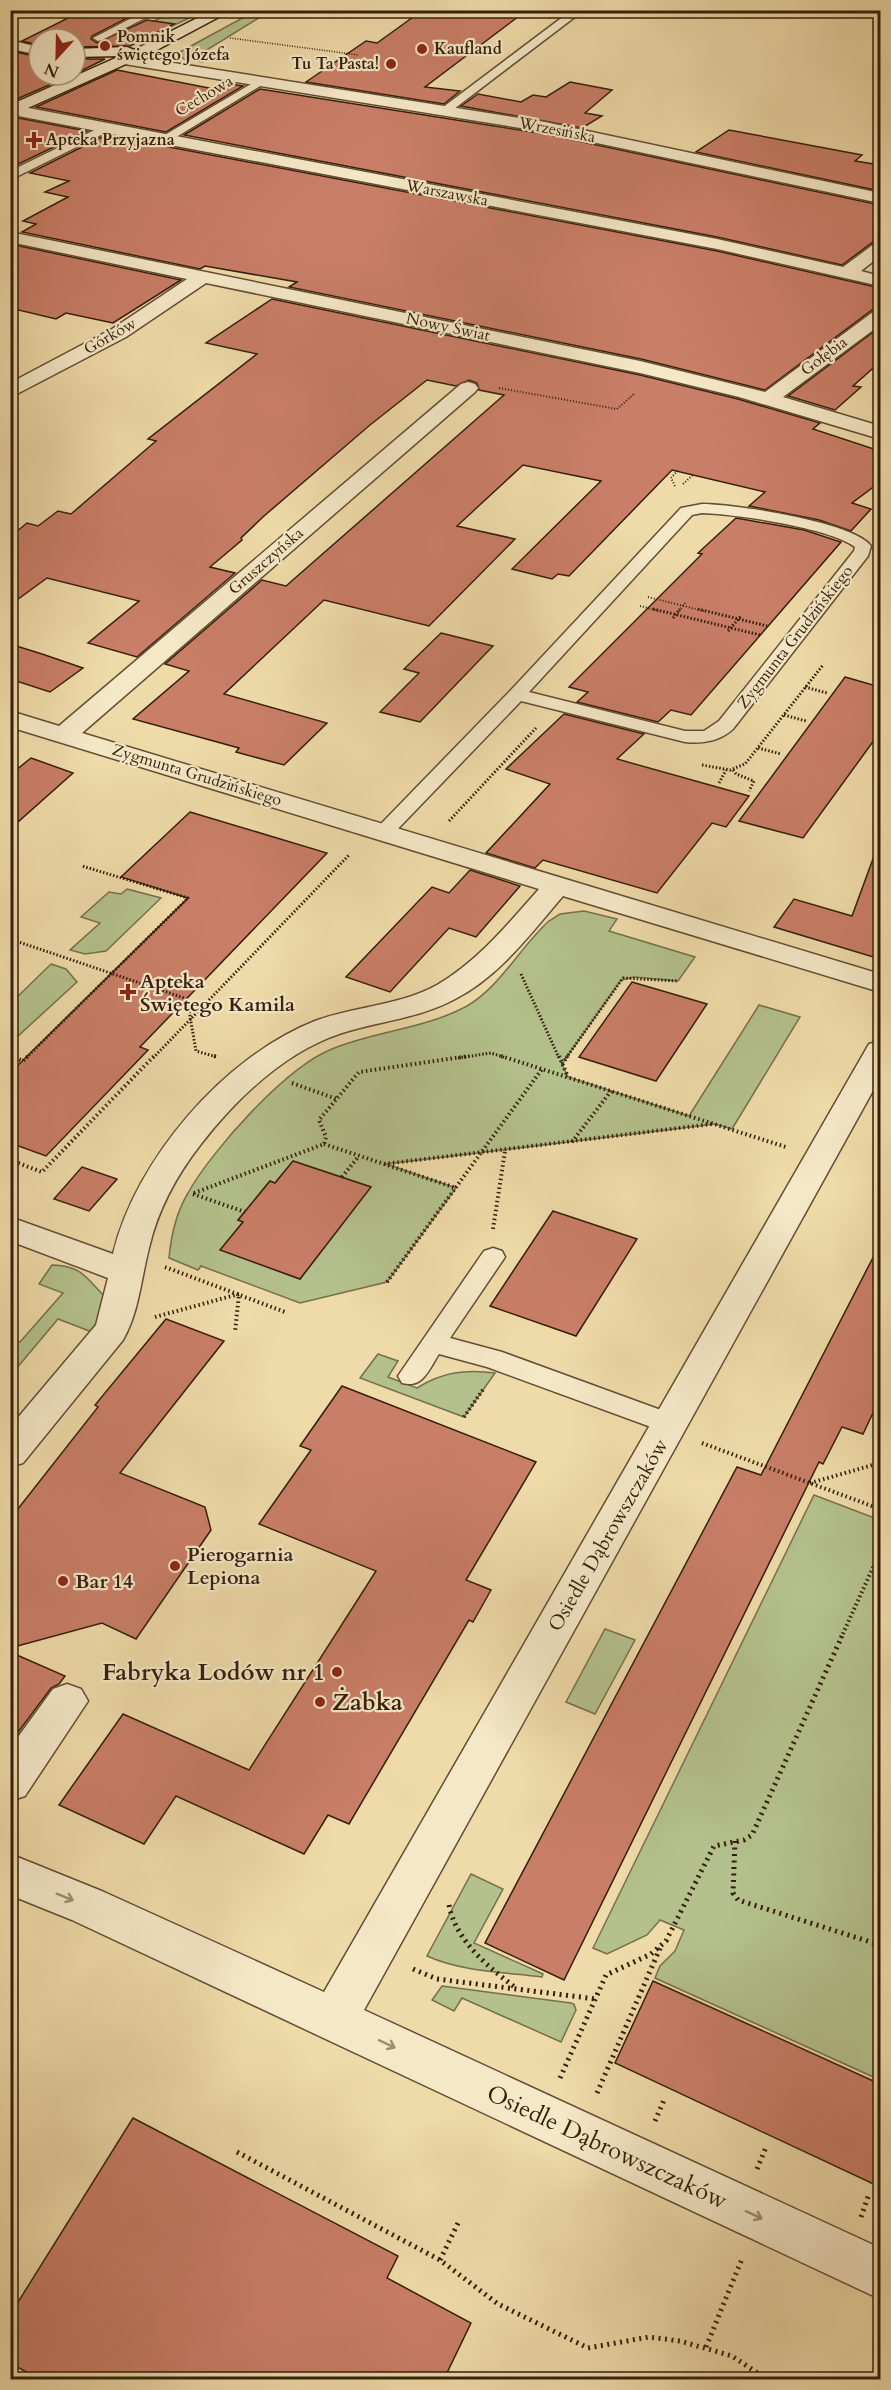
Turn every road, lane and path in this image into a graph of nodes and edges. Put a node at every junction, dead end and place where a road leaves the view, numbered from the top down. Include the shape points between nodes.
1 (156, 10) edge
2 (225, 10) edge
3 (579, 10) edge
4 (226, 37) dead end
5 (98, 38) dead end
6 (10, 44) edge
7 (27, 47) edge
8 (150, 48) junction
9 (87, 53) edge
10 (87, 55) edge
11 (359, 55) dead end
12 (123, 60) junction
13 (87, 77) edge
14 (231, 77) junction
15 (261, 81) junction
16 (64, 87) edge
17 (446, 110) junction
18 (12, 111) edge
19 (107, 128) junction
20 (164, 139) junction
21 (10, 176) edge
22 (880, 198) edge
23 (10, 237) edge
24 (880, 248) edge
25 (847, 273) junction
26 (204, 276) junction
27 (880, 281) edge
28 (880, 316) edge
29 (660, 371) junction
30 (11, 385) edge
31 (468, 388) joint
32 (768, 399) junction
33 (880, 433) edge
34 (679, 469) dead end
35 (675, 486) dead end
36 (648, 597) dead end
37 (684, 604) junction
38 (640, 606) dead end
39 (674, 616) junction
40 (740, 618) junction
41 (773, 628) dead end
42 (730, 630) junction
43 (766, 636) dead end
44 (823, 665) dead end
45 (805, 687) junction
46 (827, 693) dead end
47 (517, 694) junction
48 (784, 715) junction
49 (10, 719) edge
50 (806, 721) dead end
51 (541, 724) dead end
52 (64, 735) junction
53 (758, 748) junction
54 (782, 754) dead end
55 (697, 764) dead end
56 (726, 770) junction
57 (733, 770) junction
58 (719, 783) dead end
59 (749, 792) dead end
60 (387, 825) junction
61 (82, 866) dead end
62 (557, 885) junction
63 (10, 939) edge
64 (520, 970) dead end
65 (112, 973) junction
66 (678, 981) dead end
67 (880, 983) edge
68 (190, 1019) junction
69 (880, 1051) edge
70 (10, 1056) edge
71 (562, 1064) junction
72 (542, 1069) junction
73 (255, 1071) junction
74 (568, 1077) junction
75 (611, 1091) junction
76 (716, 1124) junction
77 (572, 1142) junction
78 (324, 1144) junction
79 (506, 1150) junction
80 (481, 1153) junction
81 (359, 1156) junction
82 (820, 1158) junction
83 (10, 1160) edge
84 (384, 1164) junction
85 (342, 1177) dead end
86 (158, 1182) junction
87 (456, 1188) junction
88 (193, 1194) junction
89 (245, 1212) dead end
90 (10, 1228) edge
91 (493, 1245) joint
92 (128, 1263) junction
93 (387, 1282) dead end
94 (240, 1294) junction
95 (285, 1312) dead end
96 (112, 1329) junction
97 (235, 1332) dead end
98 (434, 1343) junction
99 (411, 1376) dead end
100 (684, 1433) junction
101 (10, 1453) edge
102 (880, 1463) edge
103 (809, 1483) junction
104 (880, 1509) edge
105 (880, 1552) edge
106 (67, 1701) dead end
107 (10, 1783) edge
108 (735, 1841) junction
109 (10, 1874) edge
110 (450, 1897) dead end
111 (880, 1945) edge
112 (662, 1946) junction
113 (413, 1969) dead end
114 (516, 1988) junction
115 (596, 1999) junction
116 (334, 2019) junction
117 (556, 2087) dead end
118 (664, 2100) dead end
119 (592, 2104) dead end
120 (651, 2131) dead end
121 (766, 2147) dead end
122 (237, 2152) dead end
123 (754, 2178) dead end
124 (869, 2194) dead end
125 (459, 2221) dead end
126 (858, 2226) dead end
127 (746, 2250) dead end
128 (440, 2260) junction
129 (880, 2274) edge
130 (706, 2347) junction
131 (768, 2379) edge

1 - 5 lane
2 - 8 street
3 - 17 lane
4 - 11 path
6 - 7 street
8 - 9 street, Wrzesińska
8 - 12 street
8 - 14 street, Wrzesińska via 171,62
10 - 12 street, Wrzesińska
12 - 13 street
12 - 14 street, Wrzesińska
14 - 15 street, Wrzesińska
15 - 17 street, Wrzesińska
15 - 20 lane, Cechowa
16 - 18 street
17 - 22 street, Wrzesińska via 617,141
18 - 19 street, Warszawska
19 - 20 street, Warszawska
19 - 21 lane
20 - 25 street, Warszawska via 717,244
23 - 26 street, Nowy Świat
24 - 25 street
25 - 27 street, Warszawska
26 - 29 street, Nowy Świat
26 - 30 street, Górków via 119,333
28 - 32 street, Gołębia
29 - 31 path via 617,409 513,390
29 - 32 street, Nowy Świat
31 - 52 street, Gruszczyńska
32 - 33 street, Nowy Świat
34 - 35 path via 671,478
36 - 37 path
37 - 39 path
37 - 40 path
38 - 39 path
39 - 42 path
40 - 41 path
40 - 42 path
42 - 43 path
44 - 45 path
45 - 46 path
45 - 48 path
47 - 47 lane, Zygmunta Grudzińskiego via 687,737 713,735 726,725 863,546 841,534 727,508 687,510
47 - 60 lane, Zygmunta Grudzińskiego
48 - 50 path
48 - 53 path
49 - 52 street, Zygmunta Grudzińskiego
51 - 60 path via 449,821
52 - 60 street, Zygmunta Grudzińskiego
53 - 54 path
53 - 57 path via 745,764
55 - 56 path
56 - 57 path
56 - 58 path
57 - 59 path via 754,781
60 - 62 street, Zygmunta Grudzińskiego
60 - 68 path
61 - 65 path via 188,898
62 - 67 street, Zygmunta Grudzińskiego
62 - 73 street via 496,953 452,989 420,1003 308,1035
63 - 65 path
64 - 71 path
65 - 68 path via 187,999
65 - 70 path via 23,1061
66 - 71 path via 634,977 621,980
68 - 73 path via 196,1051
68 - 83 path via 42,1172
69 - 82 street, Osiedle Dąbrowszczaków
71 - 74 path
72 - 74 path
72 - 78 path via 491,1053 359,1072 319,1120 326,1137
72 - 80 path
73 - 86 street via 202,1122
74 - 75 path
75 - 76 path
75 - 77 path
76 - 77 path
76 - 82 path
77 - 79 path
78 - 81 path
78 - 88 path
79 - 80 path
79 - 91 path via 493,1213
80 - 84 path
80 - 87 path
81 - 84 path
81 - 85 path
82 - 100 street, Osiedle Dąbrowszczaków
84 - 87 path
86 - 88 path
86 - 92 street via 144,1211
87 - 93 path
88 - 89 path
90 - 92 street
91 - 98 lane
92 - 94 path
92 - 96 street via 120,1310
94 - 95 path
94 - 96 path
94 - 97 path
96 - 101 street
98 - 99 lane
98 - 100 lane via 493,1359
100 - 103 path
100 - 116 street, Osiedle Dąbrowszczaków
102 - 103 path
103 - 104 path
105 - 108 path via 752,1835 748,1840
106 - 107 street
108 - 111 path via 732,1889 738,1900
108 - 112 path via 714,1846
109 -> 116 street, Osiedle Dąbrowszczaków
110 - 114 path via 450,1917 457,1931 492,1969
112 - 115 path via 606,1975
112 - 119 path
113 - 114 path via 437,1978
114 - 115 path
115 - 117 path
116 -> 129 street, Osiedle Dąbrowszczaków
118 - 120 path
121 - 123 path
122 - 128 path
124 - 126 path
125 - 128 path
127 - 130 path
128 - 130 path via 491,2300 588,2348 649,2337
130 - 131 path via 732,2356

